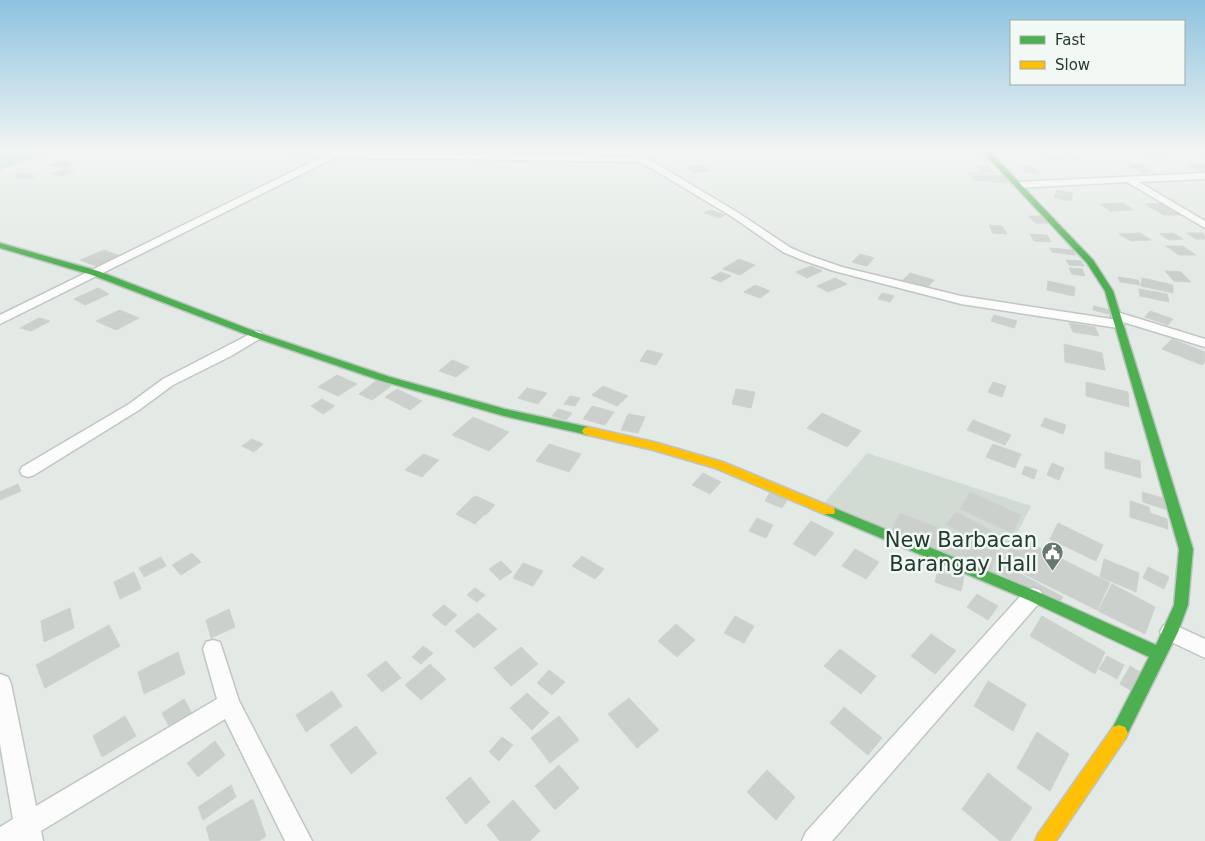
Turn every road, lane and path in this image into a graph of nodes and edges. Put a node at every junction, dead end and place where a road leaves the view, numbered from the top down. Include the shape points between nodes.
1 (261, 190) edge
2 (694, 190) edge
3 (1022, 190) edge
4 (1147, 190) edge
5 (1205, 225) edge
6 (0, 245) edge
7 (95, 273) junction
8 (0, 320) edge
9 (1118, 320) junction
10 (256, 335) junction
11 (1205, 343) edge
12 (28, 471) dead end
13 (1032, 596) junction
14 (1170, 632) junction
15 (214, 649) dead end
16 (1205, 649) edge
17 (1158, 654) junction
18 (0, 684) edge
19 (229, 704) junction
20 (28, 834) edge
21 (1, 841) edge
22 (299, 841) edge
23 (815, 841) edge
24 (1045, 841) edge

1 - 7 street
2 - 9 street via 787,250 838,268 961,300 1019,310
3 - 9 street via 1102,276 1112,295
4 - 5 street
6 - 7 street
7 - 8 street
7 - 10 street
9 - 11 street
9 - 14 street via 1186,549 1181,605
10 - 12 street via 168,382 134,407
10 - 13 street via 386,379 719,465
13 - 17 street
13 - 23 street
14 - 16 street
14 - 17 street
15 - 19 street
17 - 24 street via 1120,732
18 - 20 street
19 - 20 street
19 - 22 street
20 - 21 street

